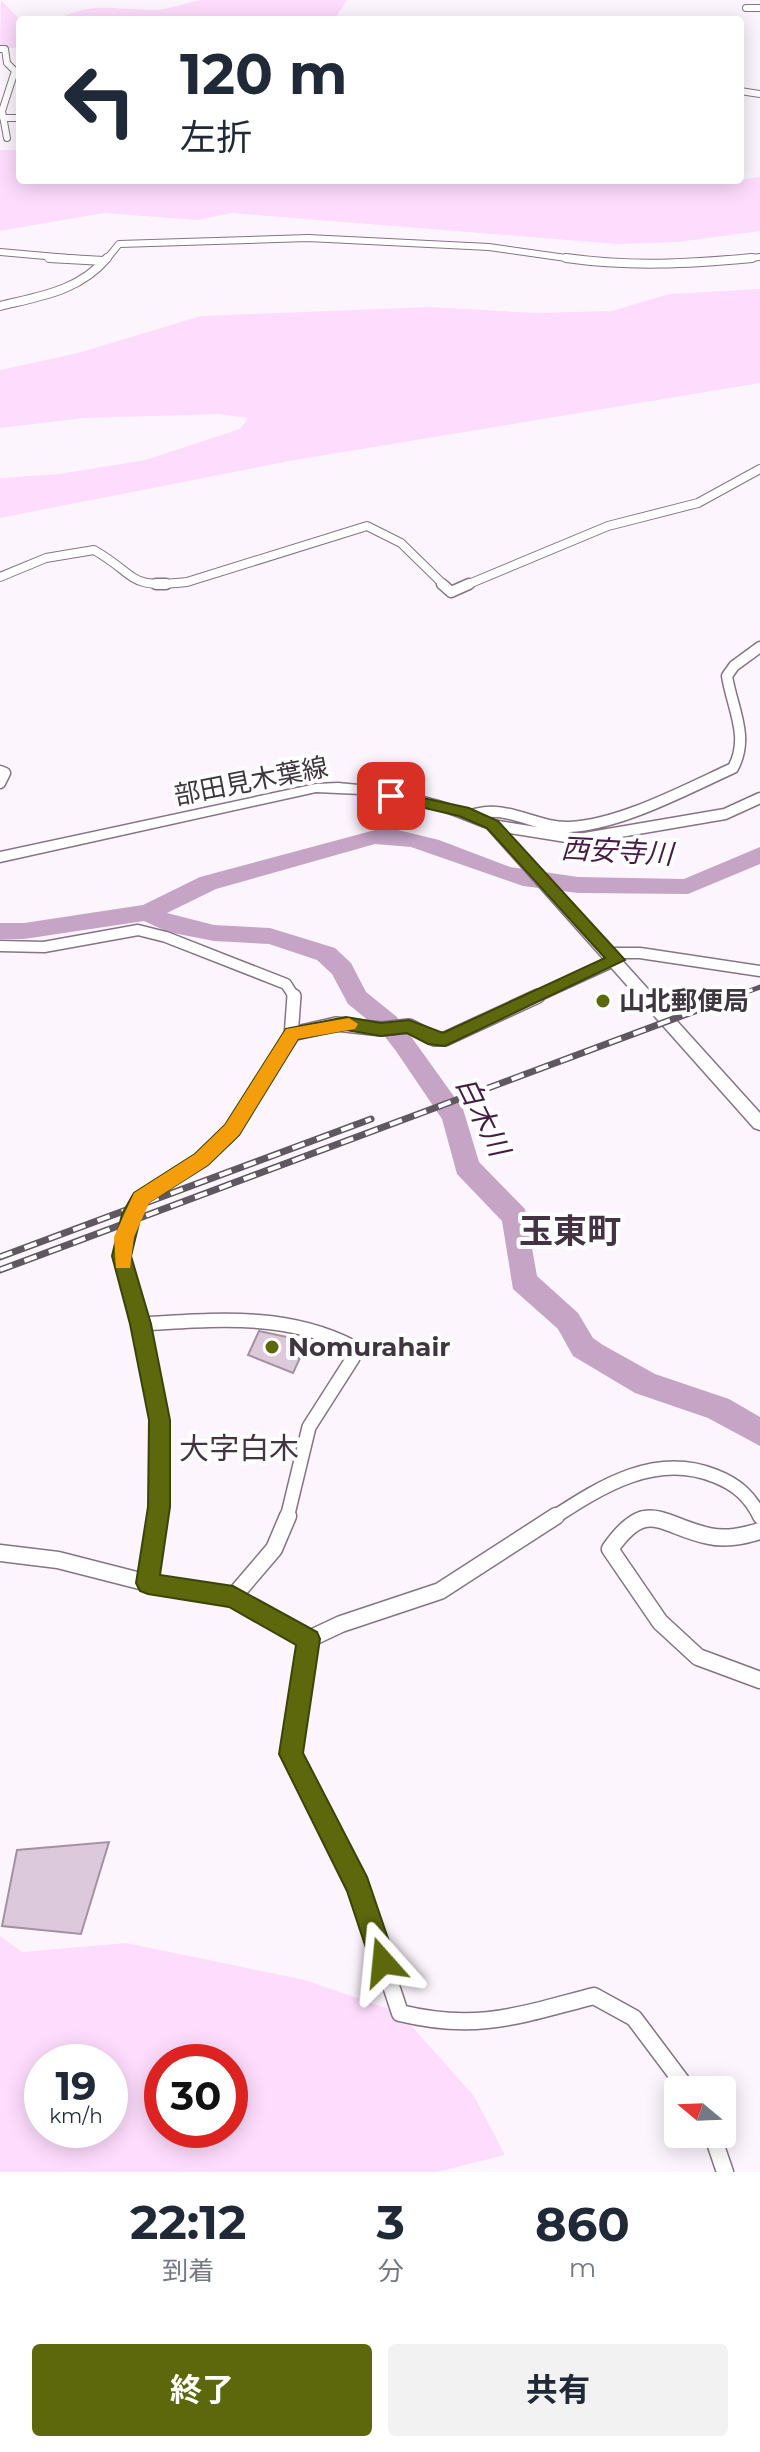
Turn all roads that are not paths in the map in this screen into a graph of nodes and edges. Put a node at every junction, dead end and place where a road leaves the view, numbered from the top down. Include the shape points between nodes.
1 (746, 8) dead end
2 (760, 8) edge
3 (0, 49) edge
4 (0, 86) edge
5 (10, 87) junction
6 (3, 118) junction
7 (16, 118) edge
8 (4, 138) edge
9 (0, 252) edge
10 (760, 257) edge
11 (104, 261) junction
12 (0, 306) edge
13 (760, 469) edge
14 (0, 577) edge
15 (760, 647) edge
16 (0, 771) edge
17 (0, 783) edge
18 (760, 798) edge
19 (472, 815) junction
20 (492, 825) junction
21 (0, 857) edge
22 (0, 946) edge
23 (613, 956) junction
24 (759, 970) edge
25 (292, 1034) junction
26 (760, 1124) edge
27 (140, 1324) junction
28 (760, 1517) edge
29 (760, 1531) edge
30 (0, 1553) edge
31 (148, 1583) junction
32 (233, 1597) junction
33 (309, 1639) junction
34 (760, 1680) edge
35 (678, 2076) edge
36 (717, 2148) edge
37 (725, 2172) edge

1 - 2 street
3 - 5 street via 5,49 15,71
4 - 5 street
5 - 6 street
6 - 7 street
6 - 8 street
9 - 11 street via 34,260
10 - 11 street via 624,266 489,247 308,238 119,244
11 - 12 street via 92,276 70,288
13 - 14 street via 698,503 608,526 451,592 399,543 378,527 367,526 264,561 162,585 137,582 94,550 66,552
15 - 19 street via 727,676 743,742 733,768 586,825 548,825 487,810
16 - 17 street via 5,773
18 - 20 street via 725,814 579,839
19 - 20 main road, 部田見木葉線
19 - 21 main road, 部田見木葉線 via 342,786 316,788
20 - 23 main road, 部田見木葉線
22 - 25 street via 44,947 123,930 166,937 286,984 295,997
23 - 24 street via 640,953
23 - 25 street via 445,1039 401,1026 336,1024
23 - 26 main road, 部田見木葉線
25 - 27 street via 232,1130 201,1159 141,1198 131,1214 122,1256
27 - 31 street via 160,1420 159,1507
27 - 32 street via 268,1320 342,1339 353,1347 353,1358 302,1444 286,1523 274,1549
28 - 33 street via 753,1500 739,1487 714,1475 674,1465 646,1470 548,1522 437,1593 332,1624
29 - 34 street via 731,1538 706,1536 660,1516 640,1517 624,1526 610,1549 660,1622 698,1657
30 - 31 street via 58,1560
31 - 32 street
32 - 33 street
33 - 35 street via 291,1754 358,1886 400,2013 433,2021 494,2022 594,1996 634,2018
36 - 37 street

